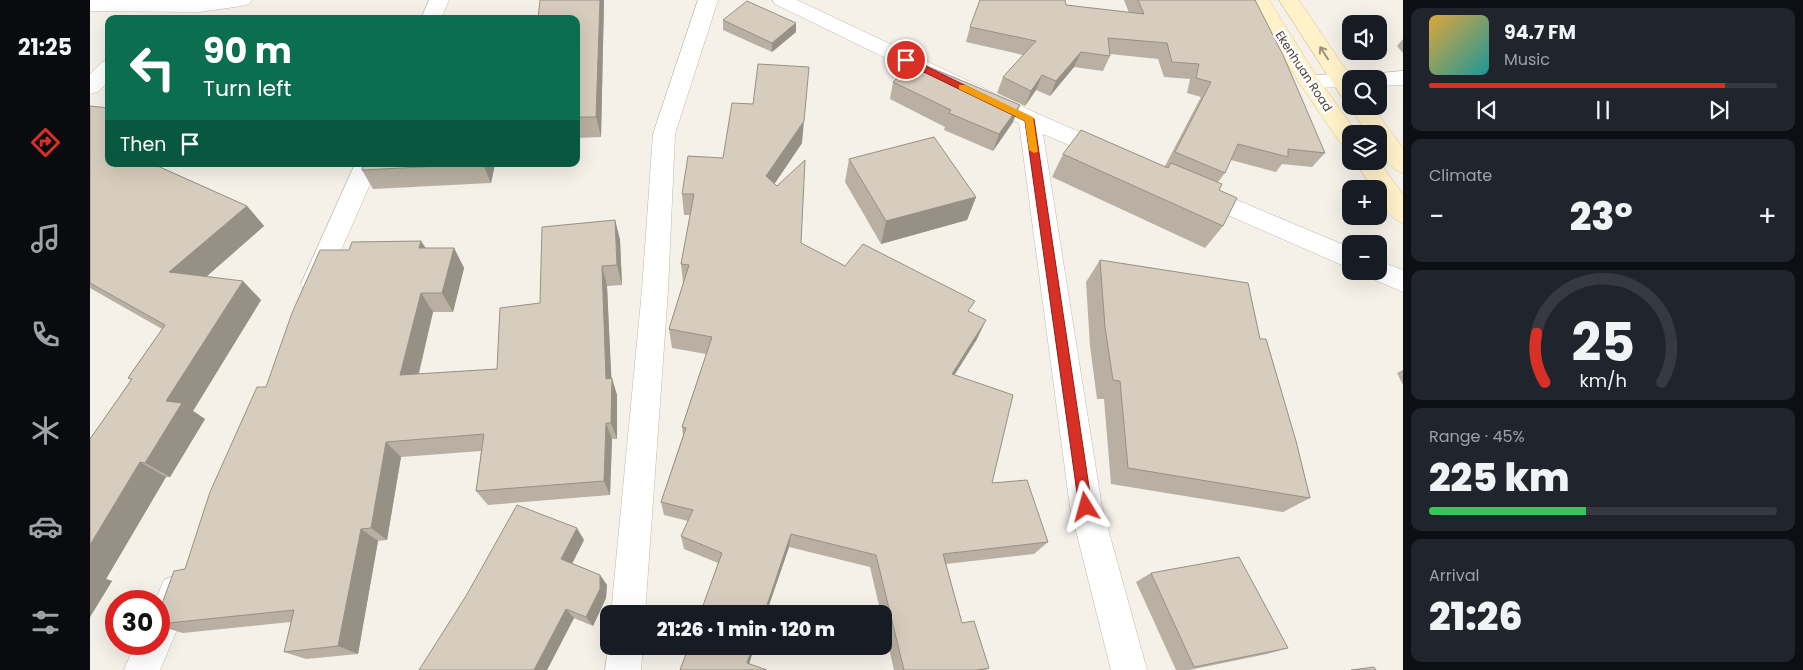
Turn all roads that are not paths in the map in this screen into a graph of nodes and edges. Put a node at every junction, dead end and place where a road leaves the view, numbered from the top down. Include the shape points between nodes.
1 (242, 0) edge
2 (439, 0) edge
3 (708, 0) edge
4 (782, 0) edge
5 (1259, 0) edge
6 (1289, 0) edge
7 (90, 5) edge
8 (147, 12) edge
9 (433, 15) edge
10 (105, 71) edge
11 (1342, 76) edge
12 (1403, 78) edge
13 (1387, 79) edge
14 (1308, 81) junction
15 (1342, 84) edge
16 (90, 87) edge
17 (1367, 115) edge
18 (1030, 119) junction
19 (1342, 128) edge
20 (1128, 162) edge
21 (1403, 165) edge
22 (366, 167) edge
23 (1372, 170) edge
24 (1182, 186) edge
25 (1403, 214) edge
26 (1342, 255) edge
27 (1387, 275) edge
28 (1403, 282) edge
29 (302, 310) edge
30 (186, 569) edge
31 (629, 605) edge
32 (170, 606) edge
33 (148, 655) edge
34 (624, 655) edge
35 (142, 670) edge
36 (623, 670) edge
37 (1129, 670) edge

1 - 8 street
2 - 9 street
3 - 31 street via 664,134 655,290
4 - 18 street
5 - 14 main road, Ekenhuan Road
11 -> 6 main road, Ekenhuan Road
7 - 8 street
10 - 16 street
12 - 13 street
14 - 15 street
14 - 19 main road, Ekenhuan Road
17 - 21 main road
18 - 20 street
18 - 37 street via 1086,507
22 - 29 street
23 - 25 main road
24 - 26 street
27 - 28 street
30 - 32 street
33 - 35 street
34 - 36 street

